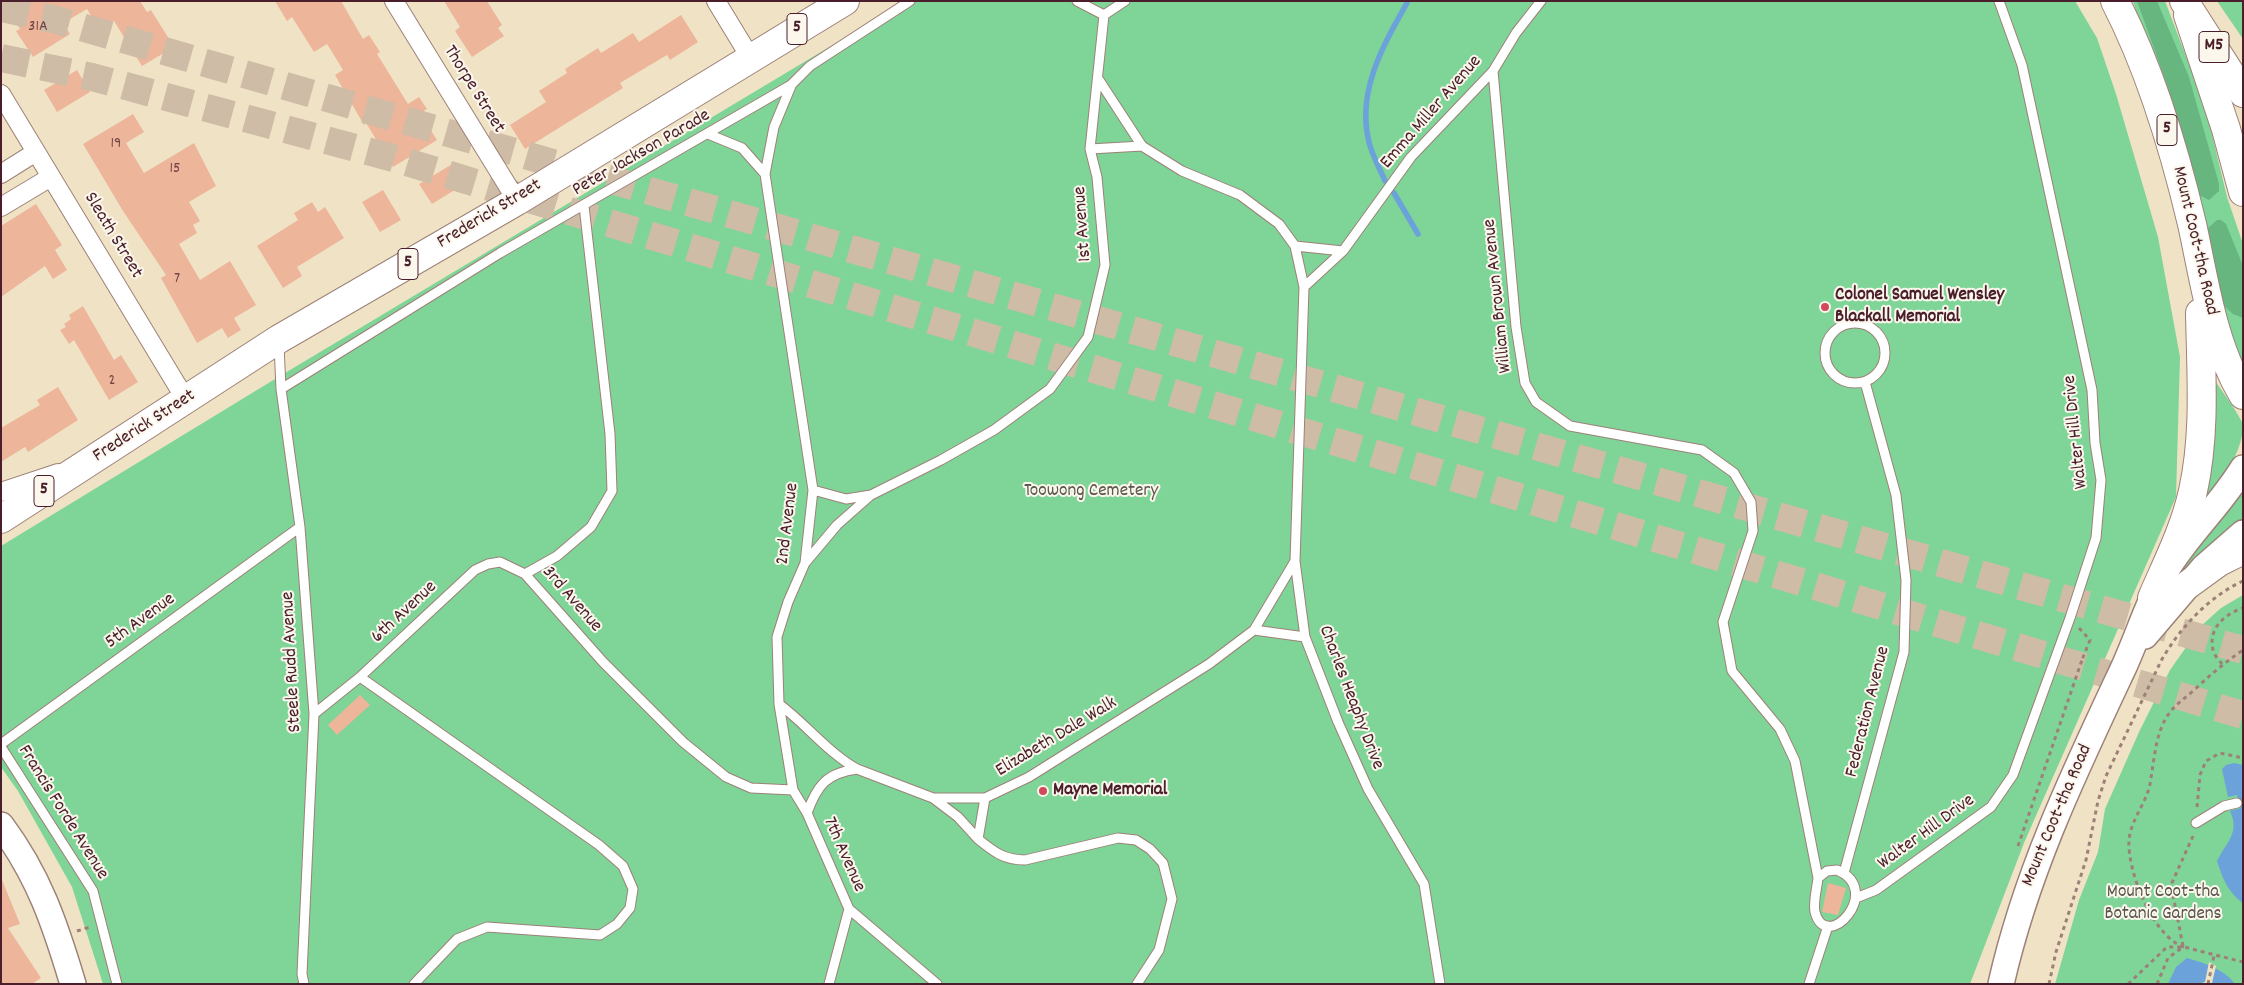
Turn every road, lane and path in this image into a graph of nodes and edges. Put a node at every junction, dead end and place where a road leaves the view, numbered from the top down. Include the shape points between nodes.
1 (394, 1) edge
2 (716, 1) edge
3 (845, 1) edge
4 (910, 1) edge
5 (1077, 1) edge
6 (1125, 1) edge
7 (1541, 1) edge
8 (1999, 1) edge
9 (2184, 1) edge
10 (2118, 3) edge
11 (1104, 15) junction
12 (750, 57) junction
13 (1493, 71) junction
14 (1099, 80) junction
15 (791, 85) junction
16 (2243, 93) edge
17 (1, 94) edge
18 (708, 134) junction
19 (1142, 146) junction
20 (1090, 149) junction
21 (36, 152) junction
22 (1, 174) edge
23 (765, 174) junction
24 (51, 177) junction
25 (2243, 192) edge
26 (517, 201) junction
27 (584, 206) junction
28 (1, 207) edge
29 (1295, 246) junction
30 (1344, 251) junction
31 (2199, 257) junction
32 (1304, 287) junction
33 (279, 339) junction
34 (1865, 382) junction
35 (281, 389) junction
36 (2243, 395) edge
37 (186, 400) junction
38 (87, 464) junction
39 (2243, 468) edge
40 (813, 490) junction
41 (1, 492) edge
42 (871, 495) junction
43 (1, 519) edge
44 (300, 527) junction
45 (2243, 533) edge
46 (2243, 550) edge
47 (1295, 561) junction
48 (805, 563) junction
49 (525, 574) junction
50 (2243, 581) edge
51 (2186, 586) junction
52 (2152, 598) junction
53 (2243, 608) edge
54 (2070, 618) junction
55 (1254, 630) junction
56 (1305, 637) junction
57 (2243, 650) edge
58 (2131, 653) junction
59 (2222, 664) junction
60 (360, 677) junction
61 (779, 704) junction
62 (314, 714) junction
63 (1, 746) edge
64 (856, 769) junction
65 (793, 790) junction
66 (933, 798) junction
67 (985, 798) junction
68 (2237, 803) dead end
69 (806, 814) junction
70 (2196, 823) dead end
71 (1, 825) edge
72 (978, 839) junction
73 (2018, 846) dead end
74 (1844, 873) junction
75 (1818, 878) junction
76 (1856, 898) junction
77 (849, 909) junction
78 (1828, 926) junction
79 (2184, 947) junction
80 (2214, 956) junction
81 (2243, 962) edge
82 (74, 984) edge
83 (117, 984) edge
84 (304, 984) edge
85 (414, 984) edge
86 (829, 984) edge
87 (937, 984) edge
88 (1137, 984) edge
89 (1440, 984) edge
90 (1809, 984) edge
91 (2001, 984) edge
92 (2049, 984) edge
93 (2128, 984) edge
94 (2157, 984) edge
95 (2208, 984) edge

1 - 26 street, Thorpe Street
2 - 12 street
3 - 12 highway, Frederick Street / 5
4 - 15 lane, Peter Jackson Parade via 810,66
5 - 11 lane
6 - 11 lane
7 - 13 lane, Emma Miller Avenue via 1516,33
8 - 54 lane, Walter Hill Drive via 2022,65 2092,390 2101,480 2096,538
9 - 16 highway, M5
9 - 25 highway
10 - 31 highway, Mount Coot-tha Road / 5 via 2167,131
11 - 14 lane, 1st Avenue
12 - 26 highway, Frederick Street / 5
13 - 30 lane, Emma Miller Avenue via 1411,157
13 - 75 lane, William Brown Avenue via 1516,327 1525,383 1536,402 1570,426 1702,450 1734,473 1751,502 1754,531 1723,622 1732,671 1780,729 1795,761
14 - 19 lane
14 - 20 lane, 1st Avenue
15 - 18 lane, Peter Jackson Parade
15 - 23 lane via 774,127
17 - 21 street, Sleath Street
18 - 23 lane via 742,148
18 - 27 lane, Peter Jackson Parade
19 - 20 lane
19 - 29 lane via 1182,171 1240,195 1279,224
20 - 42 lane, 1st Avenue via 1097,177 1105,265 1088,337 1050,389 994,430
21 - 22 street
21 - 24 street, Sleath Street
23 - 40 lane, 2nd Avenue
24 - 28 street
24 - 37 street, Sleath Street
26 - 33 highway, Frederick Street / 5
27 - 35 lane, Peter Jackson Parade via 500,253
27 - 49 lane, 3rd Avenue via 610,434 612,490 591,527 556,556
29 - 30 lane
29 - 32 lane, Charles Heaphy Drive
30 - 32 lane, Emma Miller Avenue
31 - 36 highway, Mount Coot-tha Road / 5 via 2215,331 2225,362
31 - 52 highway via 2202,394 2197,471 2184,521
32 - 47 lane, Charles Heaphy Drive
33 - 35 lane, Steele Rudd Avenue
33 - 37 highway, Frederick Street / 5
34 - 34 lane via 1844,381 1829,368 1825,348 1835,330 1843,325 1872,327 1884,342 1886,352 1880,370
34 - 74 lane, Federation Avenue via 1896,495 1906,580 1904,652
35 - 44 lane, Steele Rudd Avenue
37 - 38 highway, Frederick Street / 5
38 - 41 street, Frederick Street
38 - 43 highway, Frederick Street / 5
39 - 52 main road, Mount Coot-tha Road via 2175,557
40 - 42 lane via 846,499
40 - 48 lane, 2nd Avenue
42 - 48 lane via 838,525
44 - 62 lane, Steele Rudd Avenue
44 - 63 lane, 5th Avenue
45 - 51 main road, Mount Coot-tha Road
46 - 51 highway via 2219,562
47 - 55 lane
47 - 56 lane, Charles Heaphy Drive
48 - 61 lane, 2nd Avenue via 777,637
49 - 60 lane, 6th Avenue via 500,562 475,570
49 - 65 lane, 3rd Avenue via 610,669 683,742 726,777 751,788
50 - 92 path via 2210,603 2171,644 2106,776 2086,860
51 - 58 main road, Mount Coot-tha Road
52 - 58 main road, Mount Coot-tha Road
53 - 59 path via 2220,620 2214,633 2213,651
54 - 73 path, bridge via 2090,640
54 - 76 lane, Walter Hill Drive via 2013,775 1991,807 1876,890
55 - 56 lane
55 - 67 lane, Elizabeth Dale Walk via 1209,664 1037,772
56 - 89 lane, Charles Heaphy Drive via 1368,789 1424,884
57 - 59 path
58 - 91 main road, Mount Coot-tha Road via 2053,820 2024,898
59 - 79 path via 2174,707 2165,720 2156,746 2146,798 2137,813 2129,839 2130,856 2150,913 2174,943
60 - 62 lane, 6th Avenue
60 - 85 lane via 599,845 623,866 633,889 630,908 617,924 600,934 487,927 457,938
61 - 64 lane, Elizabeth Dale Walk via 800,719 839,759
61 - 65 lane, 2nd Avenue
62 - 84 lane, Steele Rudd Avenue
63 - 83 lane, Francis Forde Avenue via 93,891
64 - 66 lane, Elizabeth Dale Walk
64 - 69 lane via 839,771 824,781
65 - 69 lane, 2nd Avenue
66 - 67 lane, Elizabeth Dale Walk
66 - 72 lane via 958,817
67 - 72 lane
68 - 70 lane via 2224,806
69 - 77 lane, 7th Avenue
71 - 82 main road via 44,895
72 - 88 lane via 1010,860 1025,860 1118,838 1136,840 1150,849 1163,863 1172,900 1159,950
74 - 75 lane via 1827,871
74 - 76 lane via 1853,882
75 - 78 lane via 1814,910 1819,921
76 - 78 lane via 1845,921 1837,926
77 - 86 lane
77 - 87 lane
78 - 90 lane
79 - 80 path
79 - 93 path via 2166,947
79 - 94 path via 2168,958
80 - 81 path
80 - 95 path

